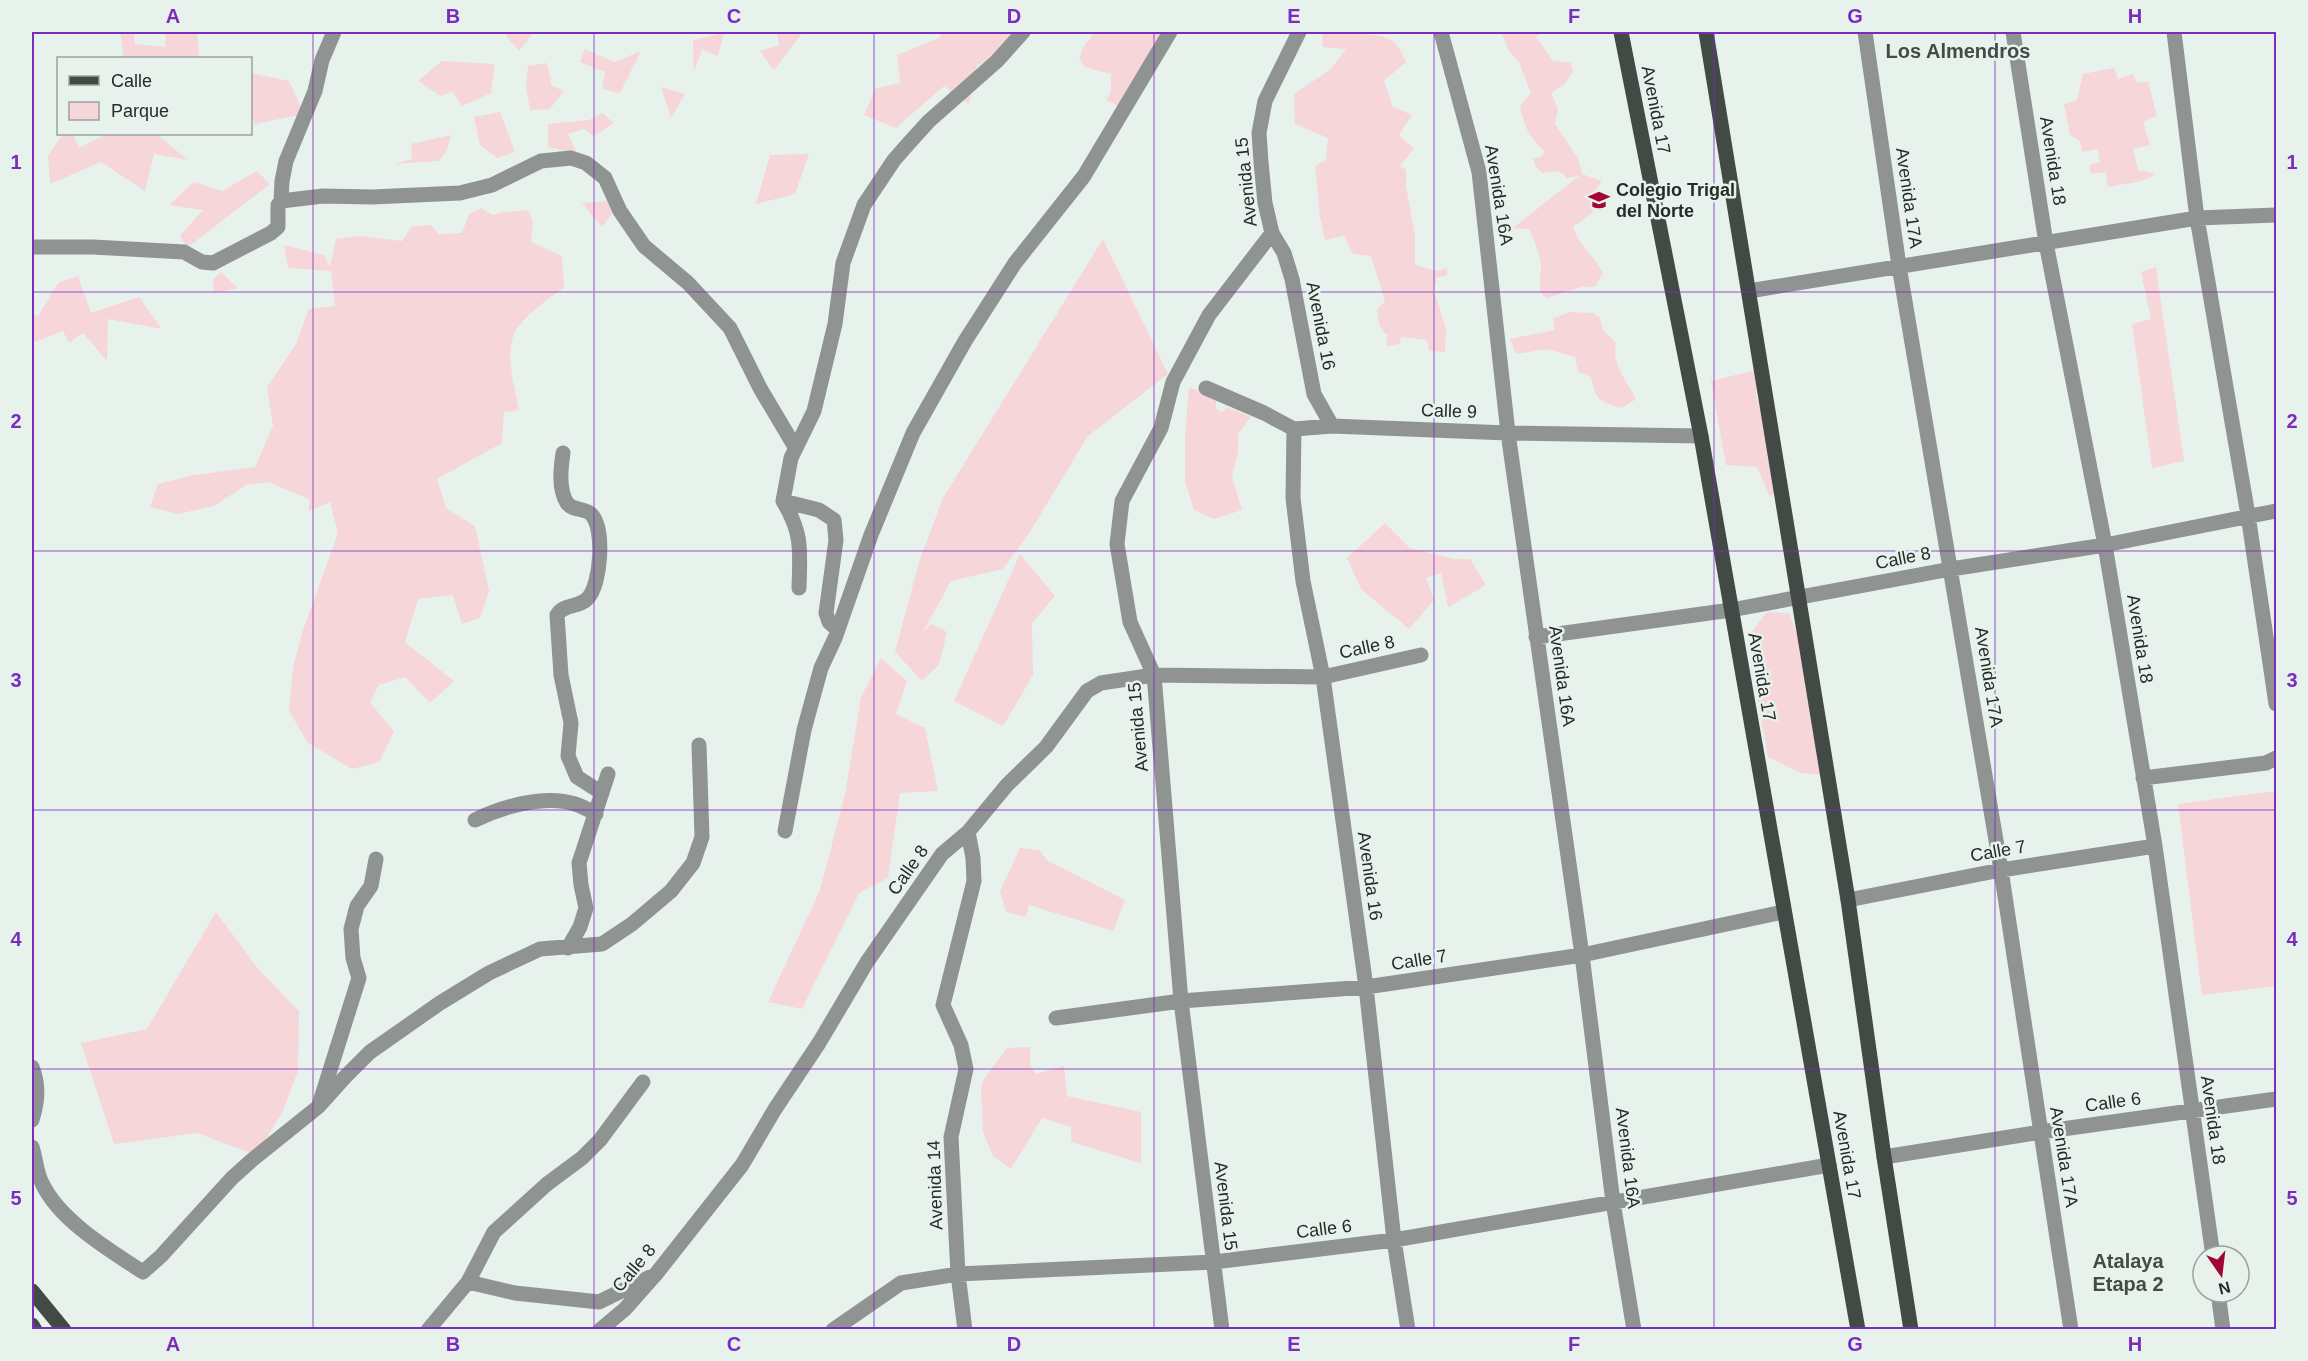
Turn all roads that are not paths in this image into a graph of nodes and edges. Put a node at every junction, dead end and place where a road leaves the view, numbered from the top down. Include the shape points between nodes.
1 (333, 32) edge
2 (1023, 32) edge
3 (1170, 32) edge
4 (1299, 32) edge
5 (1441, 32) edge
6 (1621, 32) edge
7 (1706, 32) edge
8 (1865, 32) edge
9 (2013, 32) edge
10 (2174, 32) edge
11 (281, 201) junction
12 (2277, 215) edge
13 (2197, 218) junction
14 (1272, 233) junction
15 (2046, 243) junction
16 (32, 247) edge
17 (1899, 266) junction
18 (1749, 291) junction
19 (1206, 388) dead end
20 (1332, 426) junction
21 (1294, 429) junction
22 (1508, 433) junction
23 (1701, 436) junction
24 (795, 447) junction
25 (563, 453) dead end
26 (783, 501) junction
27 (2277, 511) edge
28 (2248, 515) junction
29 (2105, 545) junction
30 (1951, 569) junction
31 (799, 588) dead end
32 (1800, 598) junction
33 (1731, 610) junction
34 (837, 629) junction
35 (1536, 638) junction
36 (1421, 655) dead end
37 (1154, 675) junction
38 (1323, 677) junction
39 (2277, 704) edge
40 (699, 745) dead end
41 (2277, 758) edge
42 (608, 774) dead end
43 (2143, 778) junction
44 (602, 793) junction
45 (596, 814) junction
46 (475, 820) dead end
47 (785, 831) dead end
48 (968, 832) junction
49 (2155, 846) junction
50 (376, 859) dead end
51 (2001, 870) junction
52 (1848, 900) junction
53 (1783, 912) junction
54 (568, 948) junction
55 (1582, 955) junction
56 (1366, 987) junction
57 (1181, 1001) junction
58 (1056, 1018) dead end
59 (32, 1067) edge
60 (643, 1082) dead end
61 (2277, 1100) edge
62 (318, 1107) junction
63 (2192, 1111) junction
64 (32, 1120) edge
65 (2041, 1132) junction
66 (32, 1147) edge
67 (1884, 1157) junction
68 (1829, 1165) junction
69 (1613, 1202) junction
70 (1394, 1240) junction
71 (2211, 1244) edge
72 (1214, 1262) junction
73 (656, 1274) junction
74 (958, 1274) junction
75 (468, 1282) junction
76 (32, 1291) edge
77 (2220, 1304) edge
78 (32, 1325) edge
79 (35, 1329) edge
80 (64, 1329) edge
81 (428, 1329) edge
82 (600, 1329) edge
83 (833, 1329) edge
84 (965, 1329) edge
85 (1222, 1329) edge
86 (1408, 1329) edge
87 (1634, 1329) edge
88 (1858, 1329) edge
89 (1911, 1329) edge
90 (2071, 1329) edge
91 (2223, 1329) edge

1 - 11 street via 315,91 286,161
2 - 24 street via 894,160 864,205 843,263 835,324 814,411
3 - 34 street via 1084,176 1015,263 913,433
4 - 14 street, Avenida 15 via 1265,101 1258,134
5 - 22 street, Avenida 16A via 1479,172
6 - 23 main road, Avenida 17
7 - 18 main road, Avenida 17
8 - 17 street, Avenida 17A
9 - 15 street, Avenida 18
10 - 13 street
11 - 16 street via 278,227 213,263 184,252 93,246
11 - 24 street via 323,196 460,193 492,185 541,161 571,158 586,163 605,178 620,211 644,246 730,328
12 - 13 street
13 - 15 street
13 - 28 street
14 - 20 street, Avenida 16 via 1284,253 1292,279 1314,394
14 - 37 street, Avenida 15 via 1209,315 1187,354 1170,390 1161,428 1122,501 1117,544 1130,622
15 - 17 street
15 - 29 street, Avenida 18
17 - 18 street
17 - 30 street, Avenida 17A
18 - 32 main road, Avenida 17
19 - 21 street
20 - 21 street, Calle 9
20 - 22 street, Calle 9
21 - 38 street, Avenida 16 via 1293,498 1303,581
22 - 23 street, Calle 9
22 - 35 street, Avenida 16A
23 - 33 main road, Avenida 17
24 - 26 street
25 - 44 street via 561,470 567,503 589,512 597,521 601,537 597,576 590,597 565,607 557,615 561,675 571,723 568,756 577,777
26 - 31 street via 794,520 801,546
26 - 34 street via 819,510 834,520 836,540 826,613
27 - 28 street, Calle 8
28 - 29 street, Calle 8
28 - 39 street
29 - 30 street, Calle 8
29 - 43 street, Avenida 18
30 - 32 street, Calle 8
30 - 51 street, Avenida 17A
32 - 33 street, Calle 8
32 - 52 main road, Avenida 17
33 - 35 street, Calle 8
33 - 53 main road, Avenida 17
34 - 47 street via 804,730
35 - 55 street, Avenida 16A
36 - 38 street, Calle 8
37 - 38 street, Calle 8
37 - 48 street, Calle 8 via 1101,683 1087,691 1046,747 1007,785
37 - 57 street, Avenida 15
38 - 56 street, Avenida 16
40 - 54 street via 702,837 693,863 671,891 632,924 602,944
41 - 43 street via 2266,763
42 - 44 street
43 - 49 street, Avenida 18
44 - 45 street
45 - 46 street via 573,803 537,801 495,810
45 - 54 street via 579,863 586,908
48 - 73 street, Calle 8 via 942,854 927,874 867,962 742,1165
48 - 74 street, Avenida 14 via 974,881 944,1005 961,1045 966,1069 951,1137
49 - 51 street, Calle 7
49 - 63 street, Avenida 18
50 - 62 street via 371,886 357,906 351,929 359,978
51 - 52 street, Calle 7
51 - 65 street, Avenida 17A
52 - 67 main road, Avenida 17
53 - 55 street, Calle 7
53 - 68 main road, Avenida 17
54 - 62 street via 540,949 489,973 440,1003 370,1052
55 - 56 street, Calle 7
55 - 69 street, Avenida 16A
56 - 57 street, Calle 7
56 - 70 street, Avenida 16
57 - 58 street, Calle 7
57 - 72 street, Avenida 15
59 - 64 street via 38,1082
60 - 75 street via 600,1140 494,1232
61 - 63 street, Calle 6
62 - 66 street via 246,1166 143,1272 69,1218 51,1200 41,1181
63 - 65 street, Calle 6
63 - 71 street, Avenida 18
65 - 67 street, Calle 6
65 - 90 street, Avenida 17A
67 - 89 main road, Avenida 17
68 - 69 street, Calle 6
68 - 88 main road, Avenida 17
69 - 70 street, Calle 6
69 - 87 street, Avenida 16A
70 - 72 street, Calle 6
70 - 86 street, Avenida 16
72 - 74 street, Calle 6
72 - 85 street, Avenida 15
73 - 75 street via 599,1302 515,1293
73 - 82 street, Calle 8 via 625,1309
74 - 83 street, Calle 6 via 901,1283
74 - 84 street, Avenida 14
75 - 81 street
76 - 80 main road
77 - 91 street
78 - 79 main road

